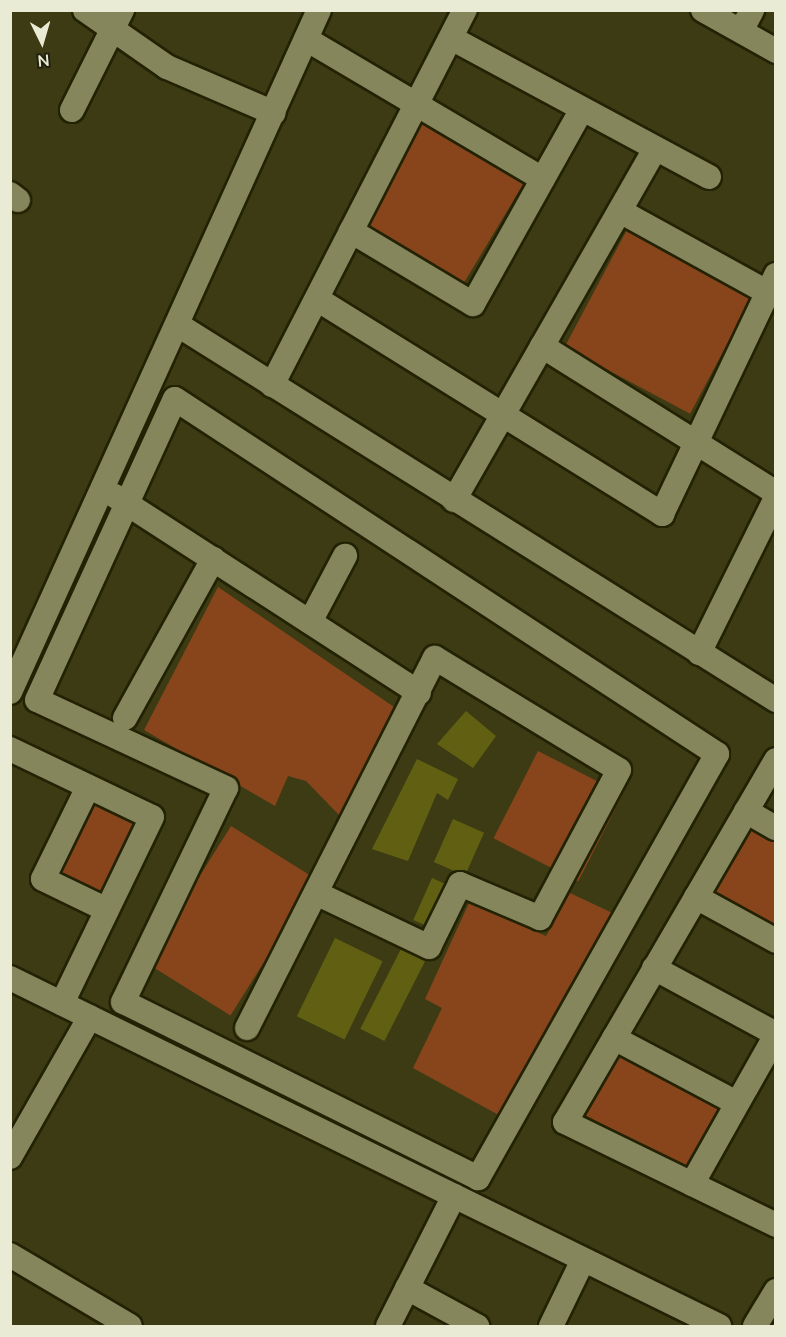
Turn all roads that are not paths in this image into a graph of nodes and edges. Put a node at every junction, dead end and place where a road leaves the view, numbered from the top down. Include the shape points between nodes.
1 (85, 10) edge
2 (319, 10) edge
3 (465, 10) edge
4 (703, 10) edge
5 (117, 20) edge
6 (746, 21) edge
7 (451, 38) junction
8 (306, 39) junction
9 (776, 51) edge
10 (416, 104) junction
11 (582, 109) junction
12 (72, 110) dead end
13 (274, 113) junction
14 (655, 149) junction
15 (709, 177) dead end
16 (543, 179) junction
17 (620, 211) junction
18 (351, 231) junction
19 (771, 284) edge
20 (316, 299) junction
21 (178, 325) junction
22 (542, 346) junction
23 (272, 385) junction
24 (503, 415) junction
25 (696, 443) junction
26 (103, 488) junction
27 (776, 493) edge
28 (776, 498) edge
29 (454, 500) junction
30 (127, 504) junction
31 (345, 556) dead end
32 (213, 559) junction
33 (310, 622) junction
34 (699, 653) junction
35 (16, 667) edge
36 (10, 692) edge
37 (419, 693) junction
38 (776, 700) edge
39 (125, 718) dead end
40 (10, 749) edge
41 (776, 760) edge
42 (88, 787) junction
43 (746, 811) junction
44 (776, 828) edge
45 (316, 893) junction
46 (696, 897) junction
47 (107, 910) junction
48 (776, 942) edge
49 (654, 968) junction
50 (10, 978) edge
51 (62, 1003) junction
52 (90, 1017) junction
53 (246, 1028) dead end
54 (776, 1035) edge
55 (614, 1038) junction
56 (737, 1103) junction
57 (10, 1157) edge
58 (692, 1184) junction
59 (454, 1196) junction
60 (776, 1224) edge
61 (10, 1255) edge
62 (583, 1260) junction
63 (408, 1288) junction
64 (776, 1291) edge
65 (98, 1318) edge
66 (130, 1326) edge
67 (388, 1326) edge
68 (477, 1326) edge
69 (551, 1326) edge
70 (719, 1326) edge
71 (755, 1326) edge

1 - 5 street
2 - 8 street
3 - 7 street
4 - 6 street
5 - 12 street
5 - 13 street via 167,67
6 - 9 street
7 - 10 street
7 - 11 street
8 - 10 street
8 - 13 street
10 - 16 street
10 - 18 street
11 - 14 street
11 - 16 street
13 - 21 street
14 - 15 street
14 - 17 street
16 - 18 street via 473,304
17 - 19 street
17 - 22 street
18 - 20 street
19 - 25 street
20 - 23 street
20 - 24 street
21 - 23 street
21 - 26 street
22 - 24 street
22 - 25 street
23 - 29 street
24 - 25 street via 662,514
24 - 29 street
25 - 27 street
26 - 30 street
26 - 35 street
28 - 34 street
29 - 34 street
30 - 30 street via 175,399 717,754 478,1178 123,1002 225,788 37,700
30 - 32 street
31 - 33 street
32 - 33 street
32 - 39 street
33 - 37 street
34 - 38 street
35 - 36 street
37 - 45 street
37 - 45 street via 435,658 619,770 540,918 460,884 429,947
40 - 42 street
41 - 43 street
42 - 47 street via 43,879
42 - 47 street via 152,817
43 - 44 street
43 - 46 street
45 - 53 street
46 - 48 street
46 - 49 street
47 - 51 street
49 - 54 street
49 - 55 street
50 - 51 street
51 - 52 street
52 - 57 street
52 - 59 street
54 - 56 street
55 - 56 street
55 - 58 street via 565,1122
56 - 58 street
58 - 60 street
59 - 62 street
59 - 63 street
61 - 65 street
62 - 69 street
62 - 70 street
63 - 67 street
63 - 68 street
64 - 71 street
65 - 66 street

